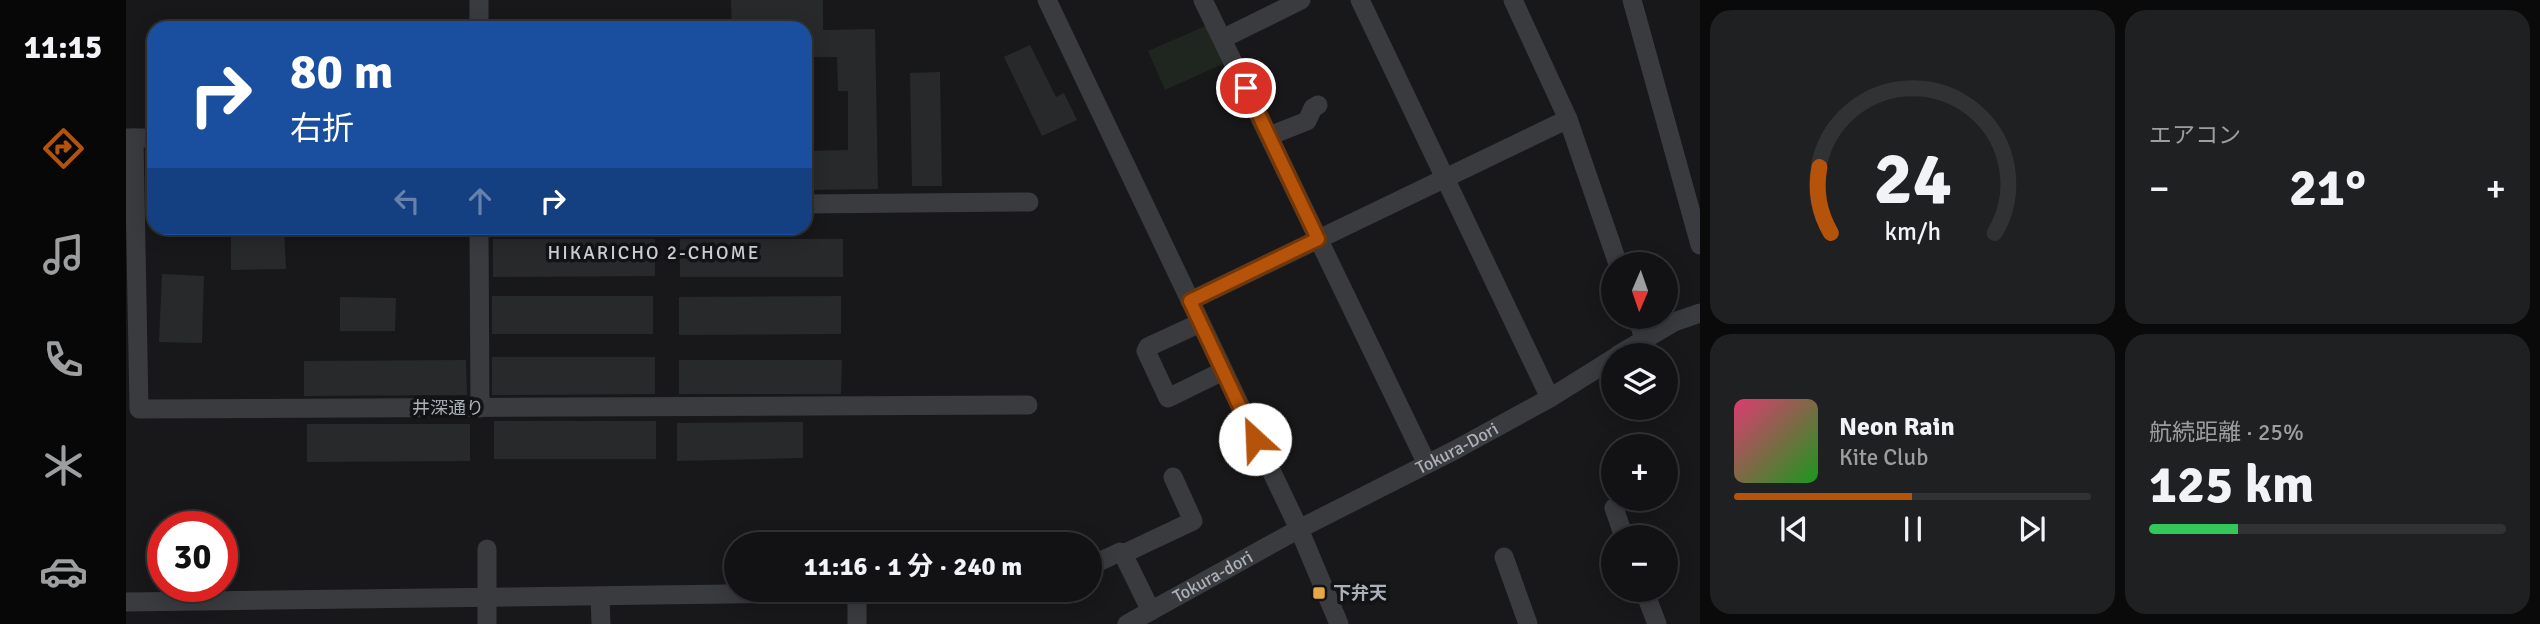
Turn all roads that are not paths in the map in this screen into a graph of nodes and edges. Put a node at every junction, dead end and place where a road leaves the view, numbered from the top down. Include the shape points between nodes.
1 (479, 0) edge
2 (1047, 0) edge
3 (1203, 0) edge
4 (1301, 0) edge
5 (1360, 0) edge
6 (1513, 0) edge
7 (1632, 0) edge
8 (479, 21) edge
9 (1222, 39) junction
10 (1318, 105) dead end
11 (1568, 118) junction
12 (1269, 136) junction
13 (130, 138) edge
14 (1446, 177) junction
15 (1029, 202) dead end
16 (812, 204) edge
17 (479, 235) edge
18 (1318, 239) junction
19 (1700, 245) edge
20 (1614, 252) edge
21 (1190, 301) junction
22 (1700, 313) edge
23 (1200, 323) junction
24 (1641, 329) edge
25 (1644, 339) junction
26 (1638, 343) edge
27 (1601, 366) edge
28 (1223, 371) junction
29 (1550, 398) junction
30 (1028, 405) dead end
31 (480, 408) junction
32 (1427, 464) junction
33 (1173, 477) dead end
34 (1298, 530) junction
35 (487, 549) dead end
36 (1123, 554) junction
37 (1504, 557) dead end
38 (1102, 560) edge
39 (724, 594) edge
40 (600, 596) junction
41 (487, 597) junction
42 (126, 602) edge
43 (857, 602) edge
44 (1649, 602) edge
45 (1151, 611) junction
46 (488, 624) edge
47 (601, 624) edge
48 (857, 624) edge
49 (1128, 624) edge
50 (1339, 624) edge
51 (1528, 624) edge
52 (1657, 624) edge

1 - 8 street
2 - 21 street
3 - 9 street
4 - 9 street
5 - 14 street
6 - 11 street
7 - 19 street
9 - 12 street
10 - 12 street via 1307,121
11 - 14 street
11 - 20 street
12 - 18 street
13 - 31 street, 井深通り via 139,410
14 - 18 street
14 - 29 street
15 - 16 street
17 - 31 street
18 - 21 street
18 - 32 street
21 - 23 street
22 - 25 street
23 - 28 street
23 - 28 street via 1146,351 1168,398
24 - 25 street
25 - 26 street
27 - 29 street, Tokura-Dori
28 - 34 street
29 - 32 street, Tokura-Dori
30 - 31 street, 井深通り
32 - 34 street, Tokura-Dori
33 - 36 street via 1193,521
34 - 45 street, Tokura-dori
34 - 50 street
35 - 41 street
36 - 38 street
36 - 45 street
37 - 51 street
39 - 40 street
40 - 41 street
40 - 47 street
41 - 42 street
41 - 46 street
43 - 48 street
44 - 52 street
45 - 49 street, Tokura-dori

